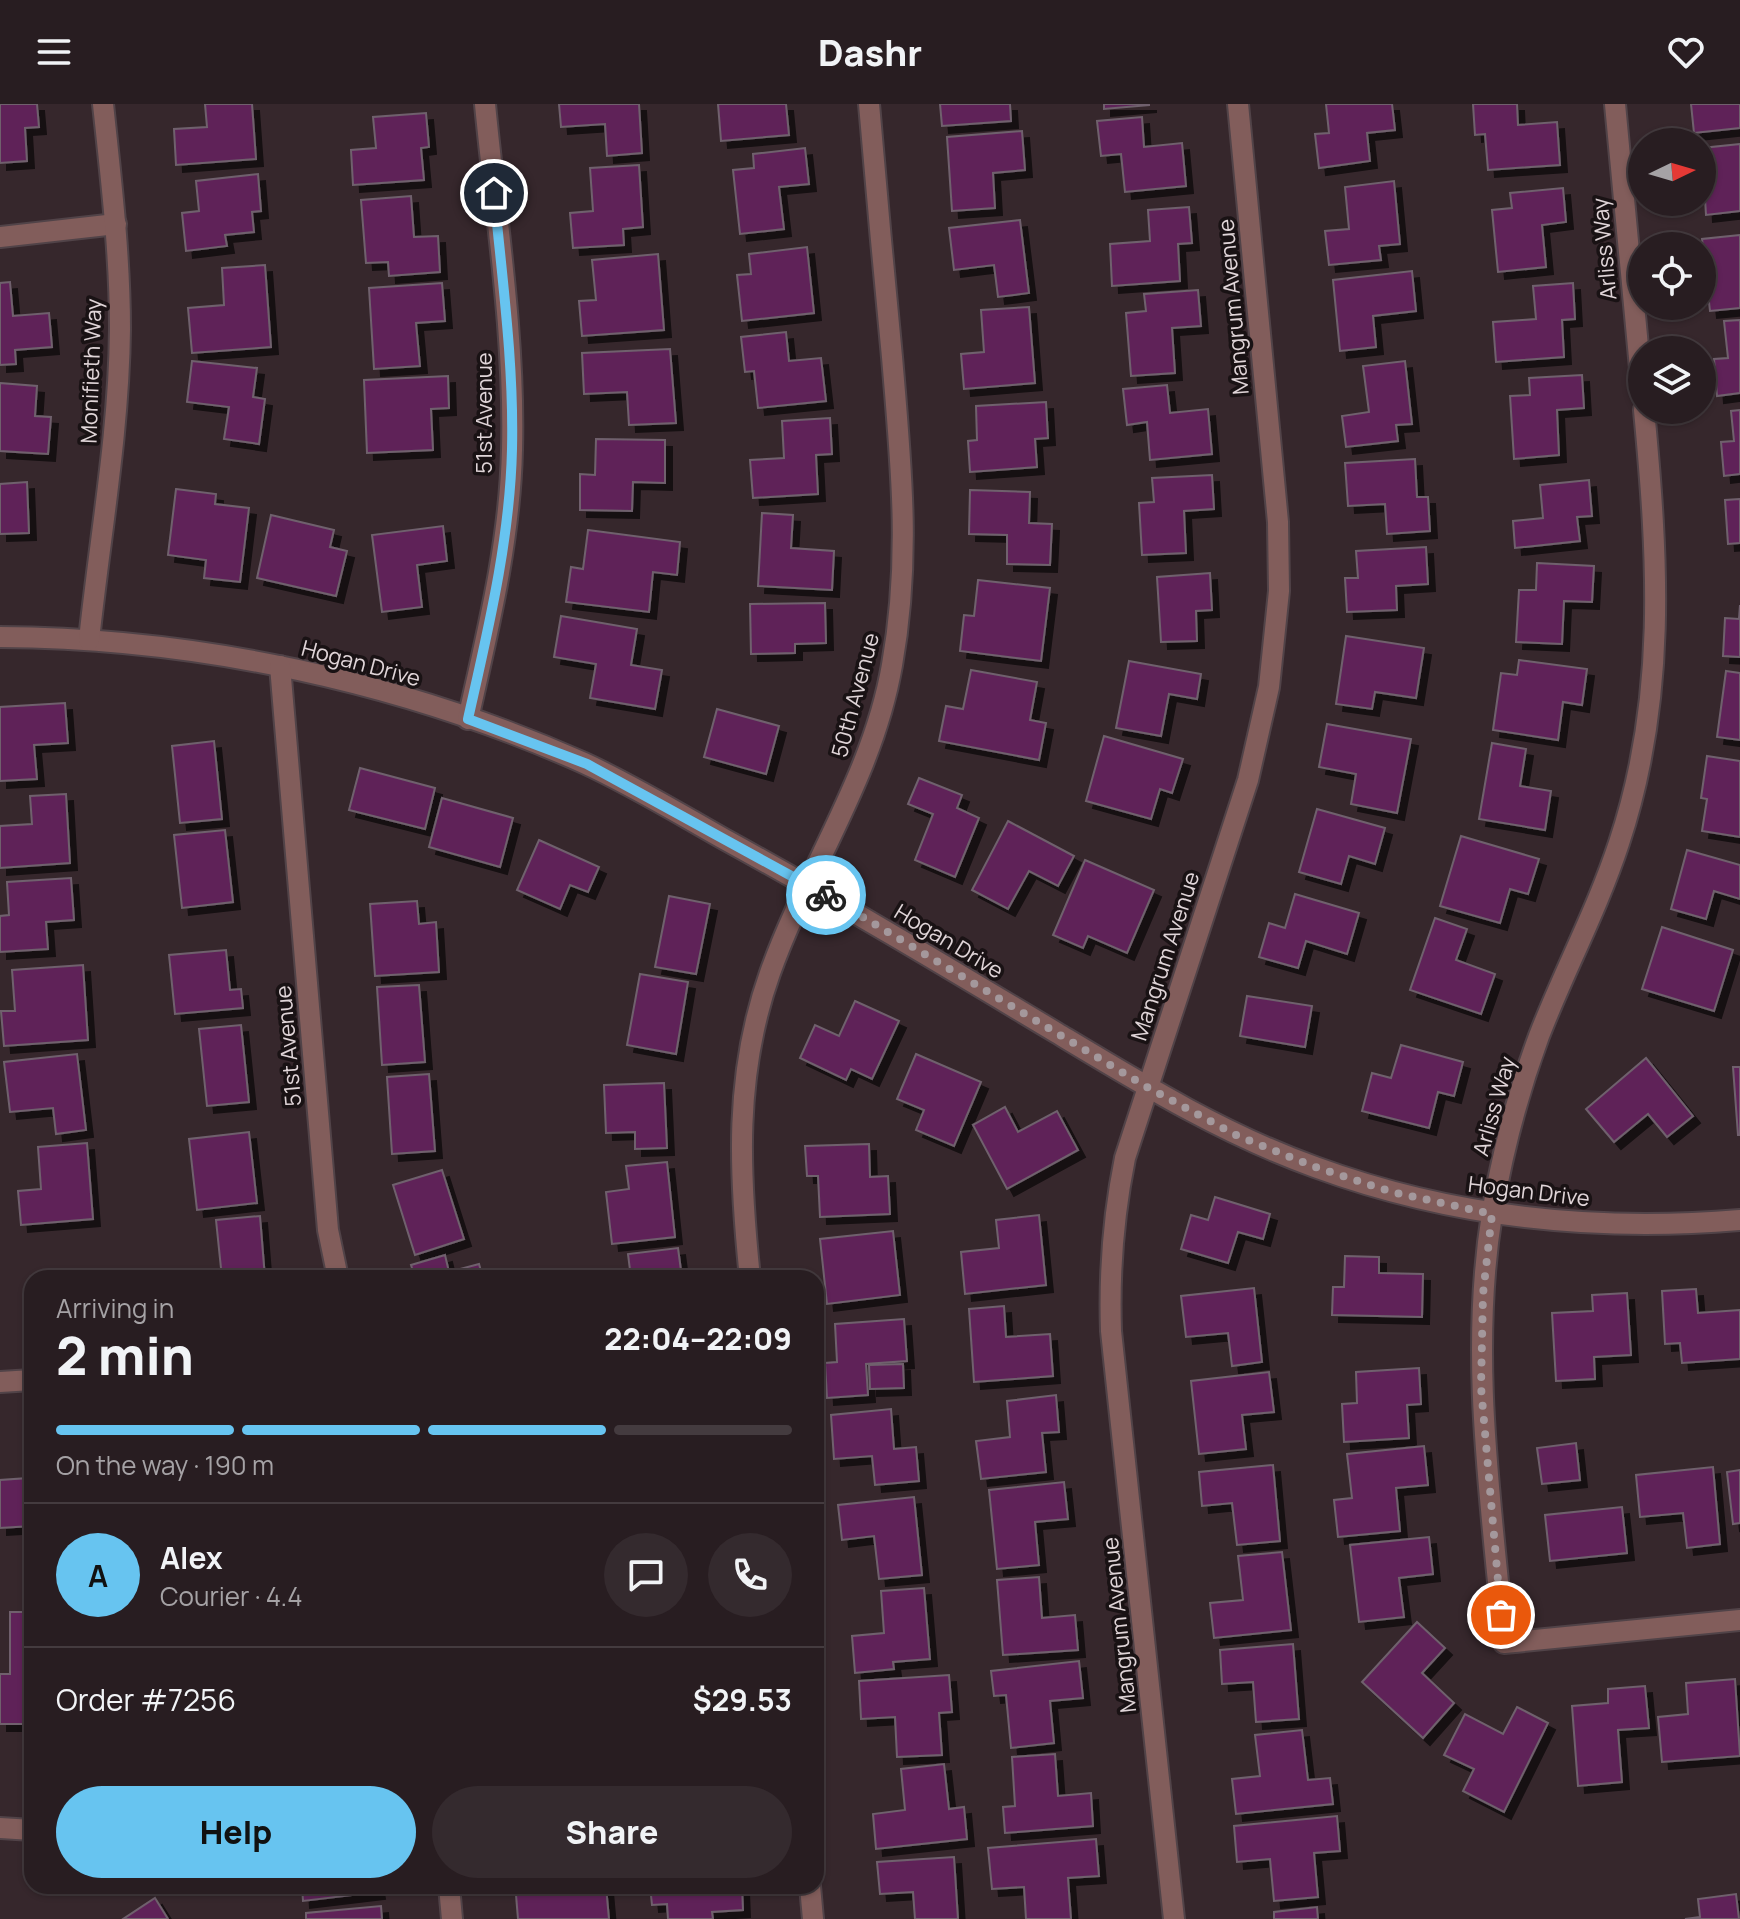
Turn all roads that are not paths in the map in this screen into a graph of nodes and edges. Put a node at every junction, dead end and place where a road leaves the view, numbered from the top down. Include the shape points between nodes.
1 (103, 104) edge
2 (485, 104) edge
3 (869, 104) edge
4 (1238, 104) edge
5 (1615, 104) edge
6 (116, 224) junction
7 (0, 237) edge
8 (1637, 336) edge
9 (1645, 424) edge
10 (0, 637) edge
11 (89, 640) junction
12 (280, 666) junction
13 (468, 719) junction
14 (809, 886) junction
15 (1147, 1087) junction
16 (1492, 1214) junction
17 (1740, 1220) edge
18 (336, 1270) edge
19 (749, 1270) edge
20 (24, 1380) edge
21 (0, 1382) edge
22 (1740, 1620) edge
23 (0, 1828) edge
24 (24, 1830) edge
25 (450, 1894) edge
26 (811, 1894) edge
27 (452, 1919) edge
28 (813, 1919) edge
29 (1174, 1919) edge

1 - 6 street, Monifieth Way
2 - 13 street, 51st Avenue via 511,371 512,451 504,546
3 - 14 street, 50th Avenue via 905,507 903,588 892,668 870,746
4 - 15 street, Mangrum Avenue via 1278,522 1279,591 1269,687 1248,780
5 - 8 street, Arliss Way
6 - 7 street
6 - 11 street, Monifieth Way via 120,330 114,436
9 - 16 street, Arliss Way via 1657,542 1657,618 1639,767 1595,910 1540,1036 1511,1125
10 - 11 street, Hogan Drive
11 - 12 street, Hogan Drive
12 - 13 street, Hogan Drive
12 - 18 street, 51st Avenue via 328,1230
13 - 14 street, Hogan Drive via 587,764
14 - 15 street, Hogan Drive
14 - 19 street, 50th Avenue via 771,971 745,1064 740,1161
15 - 16 street, Hogan Drive via 1238,1136 1315,1167 1392,1192
15 - 29 street, Mangrum Avenue via 1125,1158 1109,1280
16 - 17 street, Hogan Drive via 1587,1224
16 - 22 street, Arliss Way via 1481,1387 1504,1643
20 - 21 street
23 - 24 street
25 - 27 street
26 - 28 street

